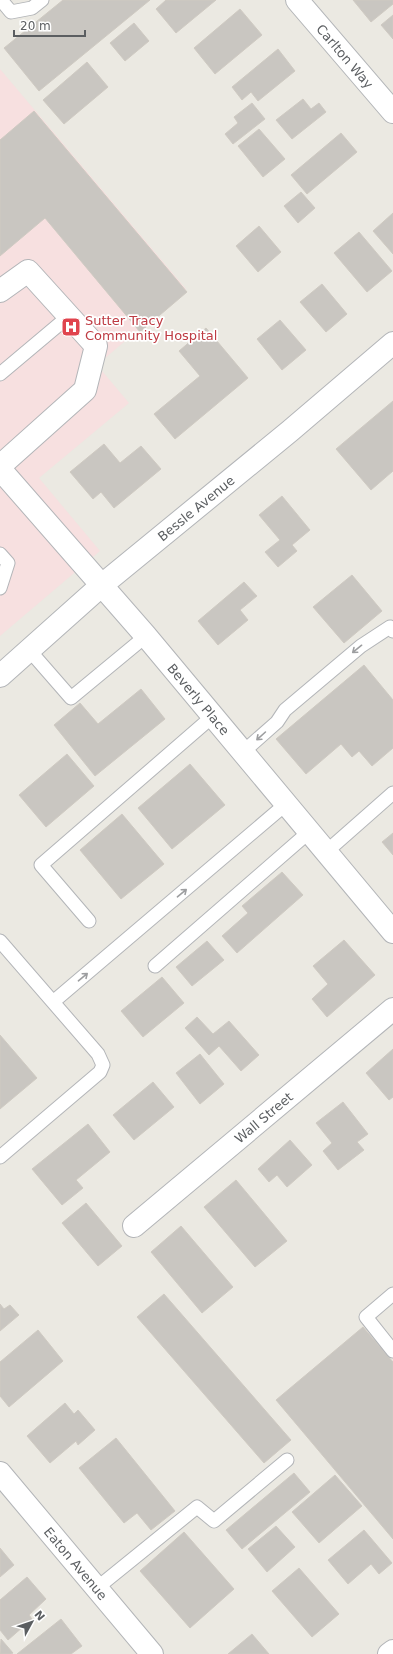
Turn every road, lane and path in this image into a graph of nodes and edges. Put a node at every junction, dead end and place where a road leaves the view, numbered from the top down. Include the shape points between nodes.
1 (1, 0) edge
2 (42, 0) edge
3 (297, 0) edge
4 (393, 112) edge
5 (0, 291) edge
6 (69, 316) junction
7 (393, 343) edge
8 (0, 374) edge
9 (0, 466) edge
10 (0, 469) edge
11 (0, 554) edge
12 (102, 585) junction
13 (0, 588) edge
14 (391, 629) edge
15 (146, 636) junction
16 (30, 651) junction
17 (0, 676) edge
18 (213, 716) junction
19 (243, 752) junction
20 (393, 793) edge
21 (286, 804) junction
22 (309, 832) junction
23 (326, 852) junction
24 (89, 921) dead end
25 (393, 932) edge
26 (0, 941) edge
27 (155, 966) dead end
28 (54, 1002) junction
29 (393, 1009) edge
30 (0, 1157) edge
31 (134, 1226) dead end
32 (393, 1294) edge
33 (393, 1351) edge
34 (287, 1460) dead end
35 (0, 1473) edge
36 (97, 1588) junction
37 (393, 1651) edge
38 (152, 1654) edge
39 (389, 1654) edge

1 - 2 lane via 11,12 32,8
3 - 4 street, Carlton Way
5 - 6 street via 28,270
6 - 8 lane
6 - 9 street via 96,346 85,390
7 - 12 street, Bessle Avenue
10 - 12 street, Beverly Place
11 - 13 lane via 8,563
12 - 15 street, Beverly Place
12 - 16 street, Bessle Avenue
14 -> 19 lane via 361,646 285,710 277,722
15 - 16 lane via 71,698
15 - 18 street, Beverly Place
16 - 17 street, Bessle Avenue
18 - 19 street, Beverly Place
18 - 24 lane via 41,865
19 - 21 street, Beverly Place
20 - 23 lane
21 - 22 street, Beverly Place
28 -> 21 lane
22 - 23 street, Beverly Place
22 - 27 lane
23 - 25 street, Beverly Place
26 - 28 lane
28 - 30 lane via 98,1054 103,1065 100,1072
29 - 31 street, Wall Street
32 - 33 lane via 366,1317
34 - 36 lane via 214,1521 196,1507
35 - 36 street, Eaton Avenue
36 - 38 street, Eaton Avenue
37 - 39 street

